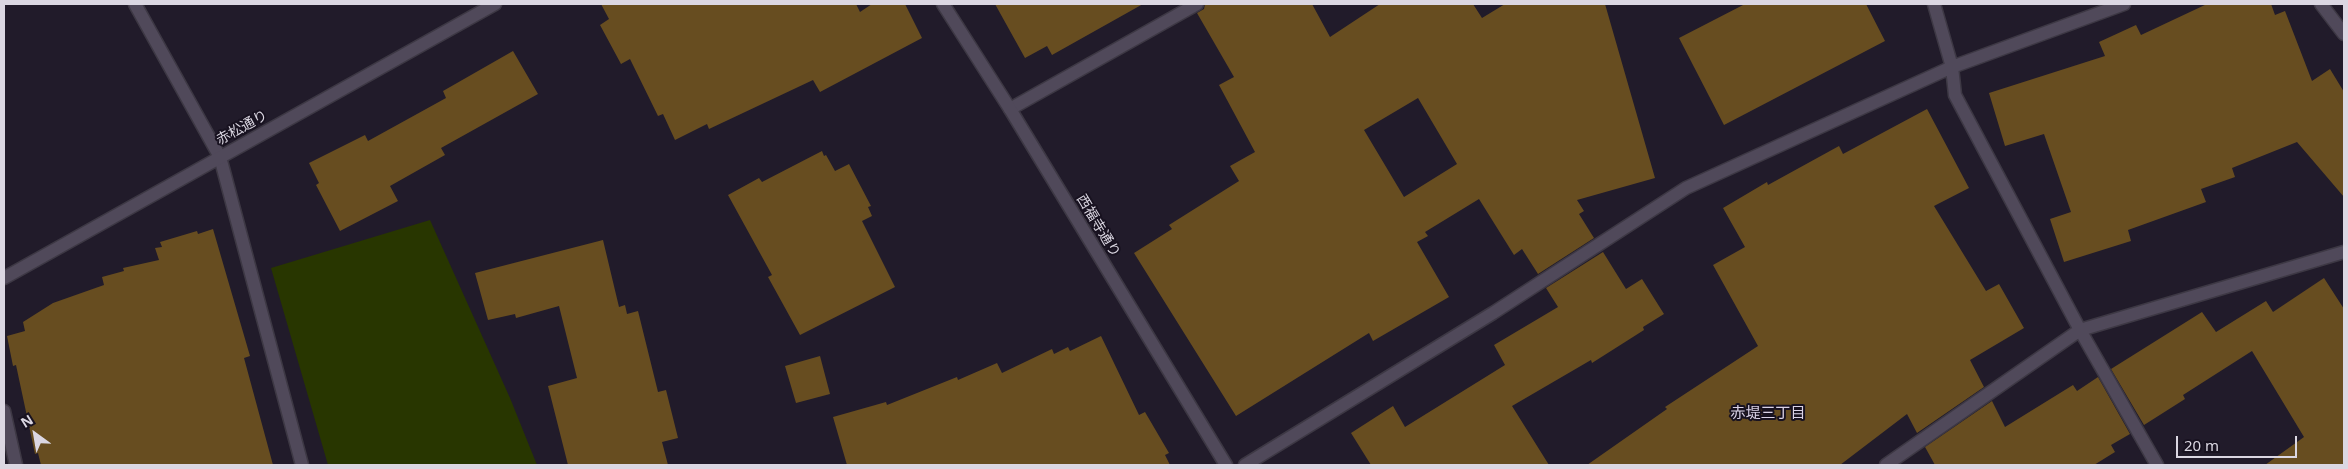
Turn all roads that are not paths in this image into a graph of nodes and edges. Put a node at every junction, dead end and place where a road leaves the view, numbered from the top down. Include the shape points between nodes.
1 (135, 4) edge
2 (495, 4) edge
3 (943, 4) edge
4 (1196, 4) edge
5 (1934, 4) edge
6 (2124, 4) edge
7 (2321, 4) edge
8 (2344, 34) edge
9 (1952, 67) junction
10 (1010, 109) junction
11 (220, 157) junction
12 (2344, 252) edge
13 (4, 278) edge
14 (2080, 330) junction
15 (4, 411) edge
16 (16, 465) edge
17 (302, 465) edge
18 (1226, 465) edge
19 (1245, 465) edge
20 (1886, 465) edge
21 (2157, 465) edge

1 - 11 street
2 - 11 street, 赤松通り
3 - 10 street, 西福寺通り
4 - 10 street
5 - 9 street
6 - 9 street
7 - 8 street
9 - 14 street via 1955,96
9 - 19 street via 1686,188 1493,313
10 - 18 street, 西福寺通り
11 - 13 street, 赤松通り
11 - 17 street
12 - 14 street
14 - 20 street
14 - 21 street
15 - 16 street

